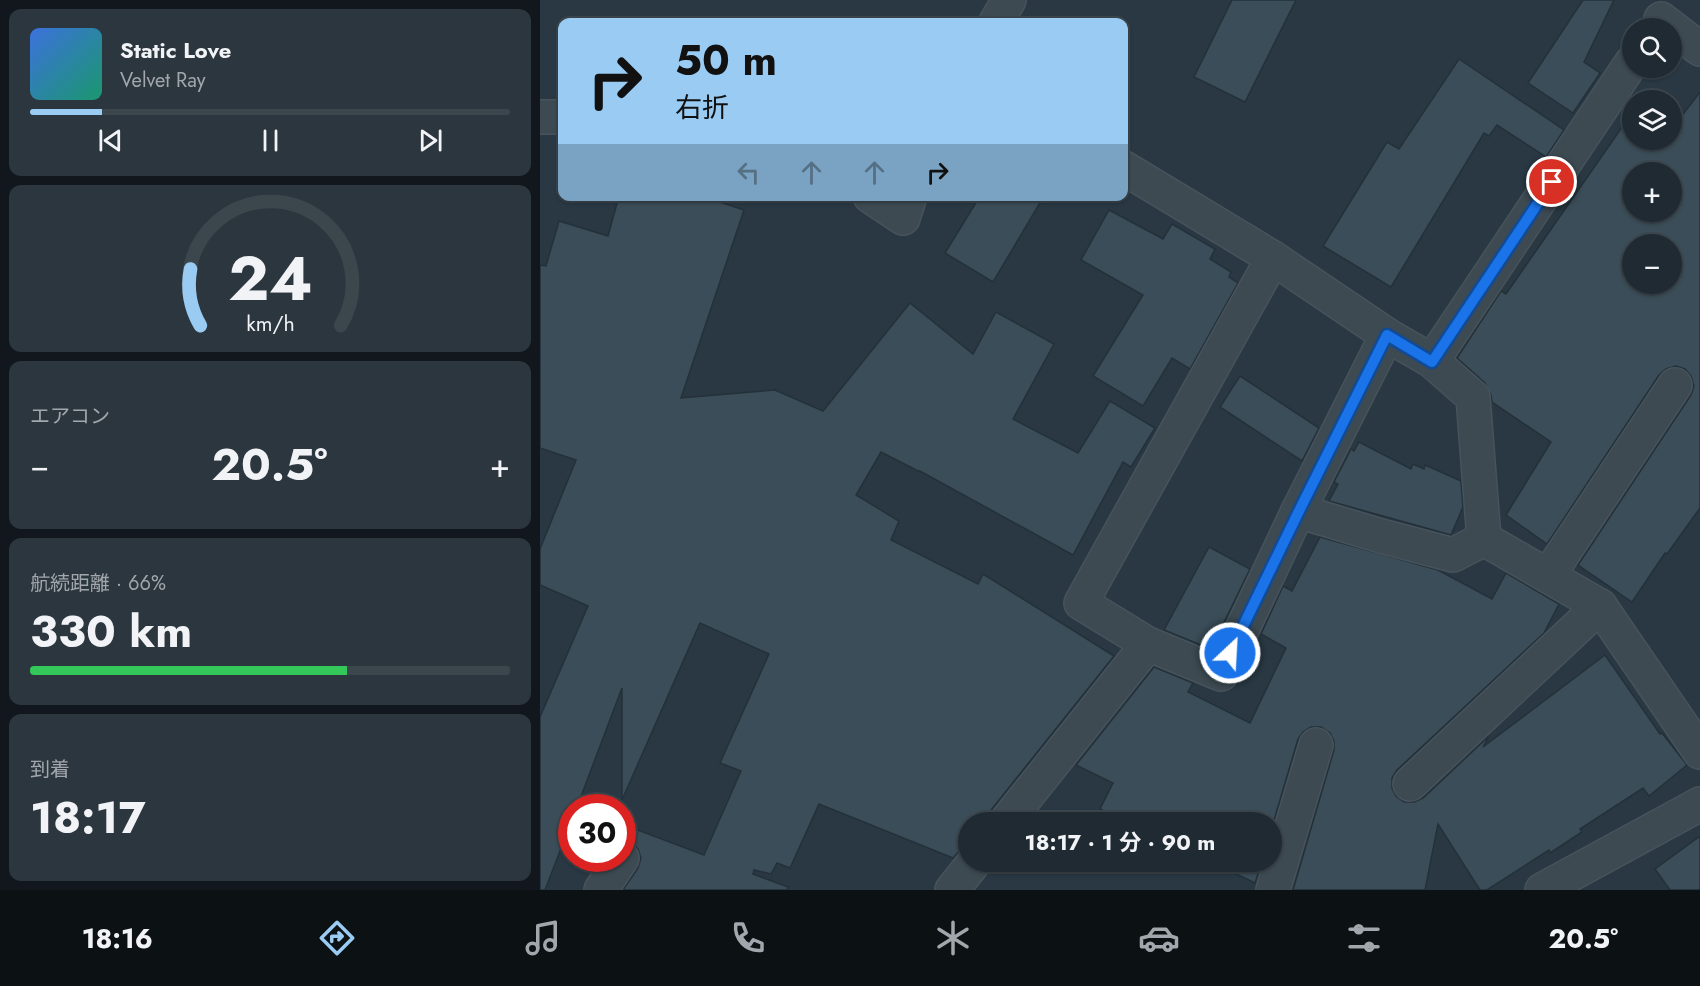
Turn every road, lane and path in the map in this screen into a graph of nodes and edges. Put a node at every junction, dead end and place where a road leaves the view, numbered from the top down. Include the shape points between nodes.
1 (1009, 0) edge
2 (1663, 16) edge
3 (998, 18) edge
4 (1700, 49) edge
5 (1622, 77) edge
6 (540, 117) edge
7 (558, 117) edge
8 (1128, 170) edge
9 (878, 201) edge
10 (908, 201) edge
11 (1273, 258) junction
12 (1387, 335) junction
13 (1432, 362) junction
14 (1675, 385) dead end
15 (1299, 511) junction
16 (1484, 539) junction
17 (1548, 576) junction
18 (1600, 606) junction
19 (1148, 644) junction
20 (1316, 745) dead end
21 (1700, 752) edge
22 (1410, 784) dead end
23 (1700, 804) edge
24 (1014, 812) edge
25 (613, 872) edge
26 (966, 872) edge
27 (601, 890) edge
28 (952, 890) edge
29 (1273, 890) edge
30 (1542, 890) edge

1 - 3 street
2 - 4 street
5 - 13 street
6 - 7 street
8 - 11 street
9 - 10 street via 903,218
11 - 12 street
11 - 19 street via 1082,603
12 - 13 street
12 - 15 street
13 - 16 street via 1473,397
14 - 17 street
15 - 16 street via 1453,555
15 - 19 street via 1221,674
16 - 17 street
17 - 18 street
18 - 21 street
18 - 22 street
19 - 24 street
20 - 29 street
23 - 30 street
25 - 27 street
26 - 28 street

